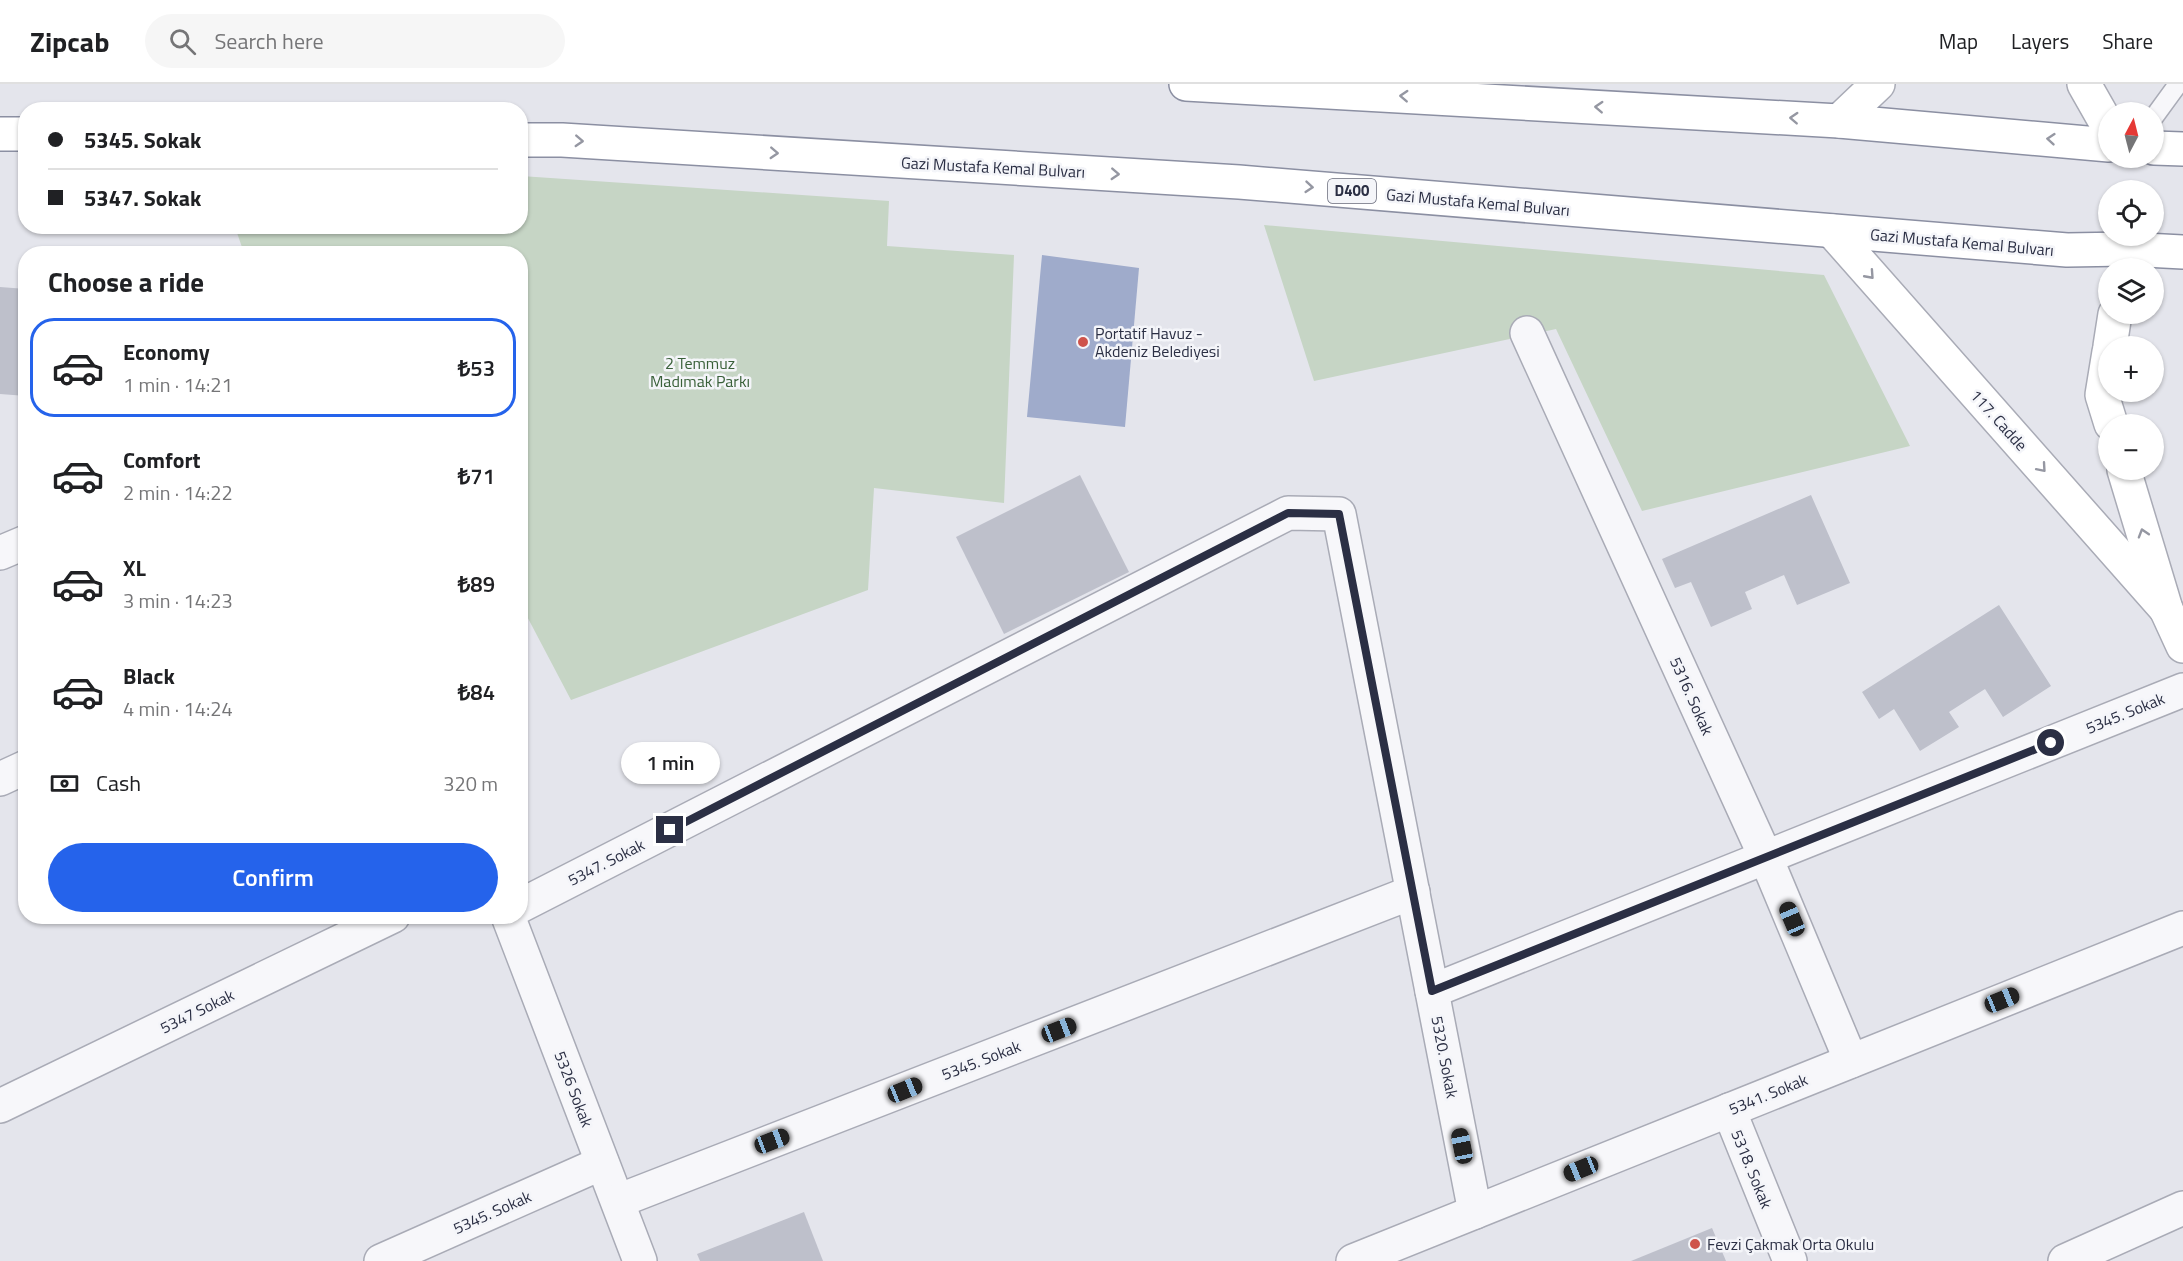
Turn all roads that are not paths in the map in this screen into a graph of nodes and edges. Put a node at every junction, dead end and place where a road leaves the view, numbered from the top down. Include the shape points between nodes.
1 (1186, 84) edge
2 (1878, 84) edge
3 (2084, 84) edge
4 (2178, 84) edge
5 (2164, 103) edge
6 (2098, 109) edge
7 (1839, 121) junction
8 (0, 134) edge
9 (18, 134) edge
10 (528, 140) edge
11 (2098, 144) edge
12 (2164, 148) edge
13 (2183, 149) edge
14 (1832, 231) junction
15 (2183, 252) edge
16 (2118, 258) edge
17 (2132, 258) edge
18 (1527, 333) dead end
19 (2127, 480) edge
20 (1339, 514) joint
21 (18, 545) edge
22 (0, 553) edge
23 (2166, 609) junction
24 (2183, 646) edge
25 (2183, 690) edge
26 (18, 770) edge
27 (0, 778) edge
28 (1766, 858) junction
29 (1413, 892) junction
30 (528, 902) edge
31 (376, 924) edge
32 (511, 924) edge
33 (2183, 928) edge
34 (1432, 991) junction
35 (1851, 1061) junction
36 (0, 1106) edge
37 (1728, 1110) junction
38 (603, 1163) junction
39 (618, 1201) junction
40 (2183, 1208) edge
41 (1475, 1212) junction
42 (381, 1261) edge
43 (639, 1261) edge
44 (1353, 1261) edge
45 (1790, 1261) edge
46 (2065, 1261) edge

7 -> 1 main road
2 - 7 main road
3 - 6 main road
4 - 5 lane
11 -> 7 main road
8 - 9 main road
10 -> 14 main road, Gazi Mustafa Kemal Bulvarı / D400 via 1239,182
12 - 13 main road
14 - 16 main road, Gazi Mustafa Kemal Bulvarı / D400 via 2067,250
14 -> 23 main road, 117. Cadde
15 - 17 main road, Gazi Mustafa Kemal Bulvarı / D400
18 - 28 street, 5316. Sokak
23 -> 19 main road, 117. Cadde
20 - 29 street, 5320. Sokak
20 - 30 street, 5347. Sokak via 1288,513
21 - 22 street
23 - 24 main road, 117. Cadde
25 - 28 street, 5345. Sokak
26 - 27 street
28 - 34 street, 5345. Sokak
28 - 35 street, 5316. Sokak
29 - 34 street, 5320. Sokak
29 - 39 street, 5345. Sokak
31 - 36 street, 5347 Sokak
32 - 38 street, 5326 Sokak
33 - 35 street, 5341. Sokak
34 - 41 street, 5320. Sokak
35 - 37 street, 5341. Sokak
37 - 41 street, 5341. Sokak
37 - 45 street, 5318. Sokak
38 - 39 street, 5326 Sokak
38 - 42 street, 5345. Sokak
39 - 43 street, 5326 Sokak
40 - 46 street
41 - 44 street, 5341. Sokak

